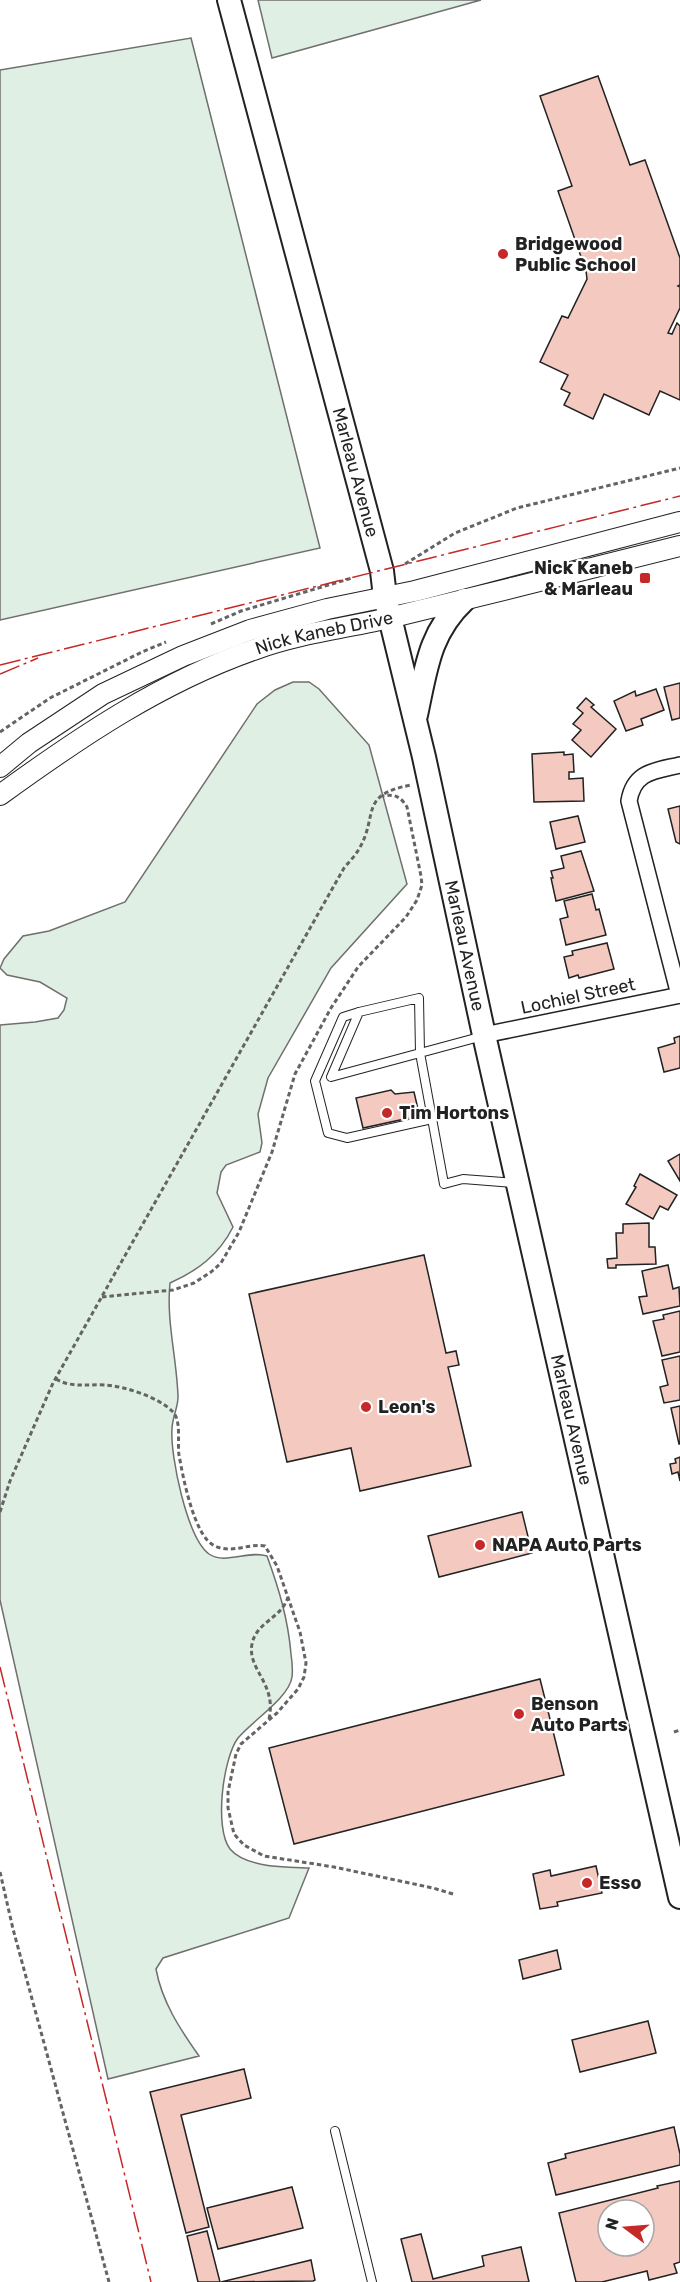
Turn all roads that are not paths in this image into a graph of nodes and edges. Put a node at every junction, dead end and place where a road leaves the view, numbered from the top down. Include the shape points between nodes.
1 (229, 0) edge
2 (680, 522) edge
3 (680, 546) edge
4 (464, 600) junction
5 (388, 607) junction
6 (415, 719) junction
7 (680, 765) edge
8 (0, 767) edge
9 (0, 795) edge
10 (680, 995) edge
11 (359, 1012) junction
12 (484, 1035) junction
13 (420, 1053) junction
14 (432, 1119) junction
15 (519, 1184) junction
16 (680, 1897) edge
17 (335, 2131) dead end
18 (372, 2282) edge

1 - 5 main road, Marleau Avenue via 382,571
2 - 5 street, Nick Kaneb Drive via 416,591
3 - 4 street, Nick Kaneb Drive
4 - 5 street, Nick Kaneb Drive
4 - 6 main road via 439,629
5 - 6 main road, Marleau Avenue
5 - 8 street, Nick Kaneb Drive via 327,609 250,630 183,656 104,694
5 - 9 street, Nick Kaneb Drive via 256,649 143,698
6 - 12 main road, Marleau Avenue
7 - 10 street via 638,778 629,801
10 - 12 street, Lochiel Street
11 - 13 lane via 419,998
11 - 13 lane via 331,1077
11 - 14 lane via 343,1017 315,1081 328,1133 347,1138
12 - 13 lane
12 - 15 main road, Marleau Avenue
13 - 14 lane
14 - 15 lane via 444,1184 463,1179
15 - 16 main road, Marleau Avenue
17 - 18 lane

